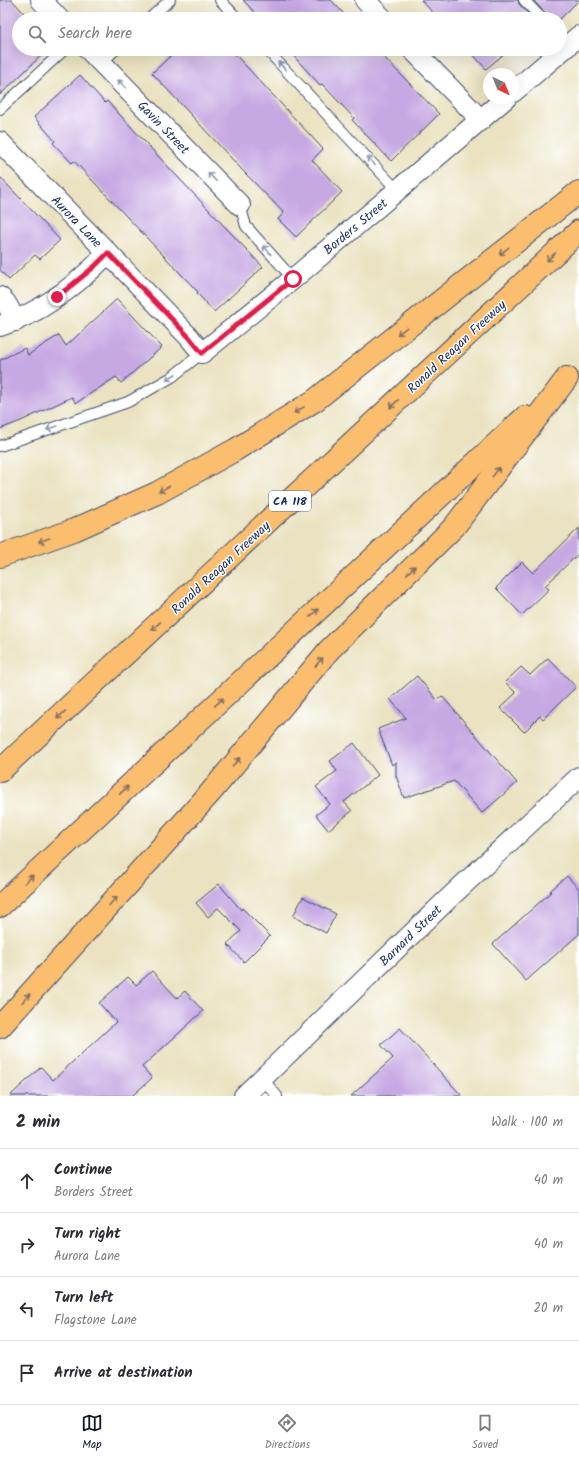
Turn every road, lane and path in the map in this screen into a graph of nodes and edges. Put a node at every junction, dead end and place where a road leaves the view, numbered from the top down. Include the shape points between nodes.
1 (41, 0) edge
2 (170, 0) edge
3 (220, 0) edge
4 (365, 0) edge
5 (524, 0) edge
6 (52, 12) edge
7 (157, 12) edge
8 (231, 12) edge
9 (376, 12) edge
10 (535, 12) edge
11 (57, 56) edge
12 (94, 56) edge
13 (273, 56) edge
14 (419, 56) edge
15 (552, 56) edge
16 (519, 86) edge
17 (499, 104) edge
18 (0, 109) edge
19 (481, 120) junction
20 (0, 142) edge
21 (398, 190) junction
22 (579, 192) edge
23 (240, 205) joint
24 (579, 231) edge
25 (108, 253) junction
26 (293, 279) junction
27 (0, 297) edge
28 (8, 324) edge
29 (202, 353) junction
30 (573, 372) edge
31 (0, 446) edge
32 (0, 556) edge
33 (0, 771) edge
34 (579, 777) edge
35 (0, 906) edge
36 (0, 1027) edge
37 (263, 1079) junction
38 (244, 1096) edge
39 (277, 1096) edge

1 - 6 street
2 - 7 lane
3 - 8 lane
4 - 9 street
5 - 10 lane
11 - 18 lane
23 -> 12 street, Gavin Street
21 -> 13 lane
14 - 19 street
15 - 16 street
17 - 19 street, Borders Street
19 - 21 street, Borders Street
20 - 25 street, Aurora Lane
21 - 26 street, Borders Street
22 -> 32 highway via 307,406 157,493 74,530
26 -> 23 lane via 246,226
24 -> 33 highway, Ronald Reagan Freeway / CA 118
25 - 28 street via 57,297
25 - 29 street, Aurora Lane
26 - 29 street, Borders Street
27 - 28 street via 6,303
29 -> 31 lane via 172,377 128,402
35 -> 30 highway
36 -> 30 highway via 210,792 330,650 454,528
34 - 37 street, Barnard Street via 449,898
37 - 38 street, Barnard Street
37 - 39 lane

